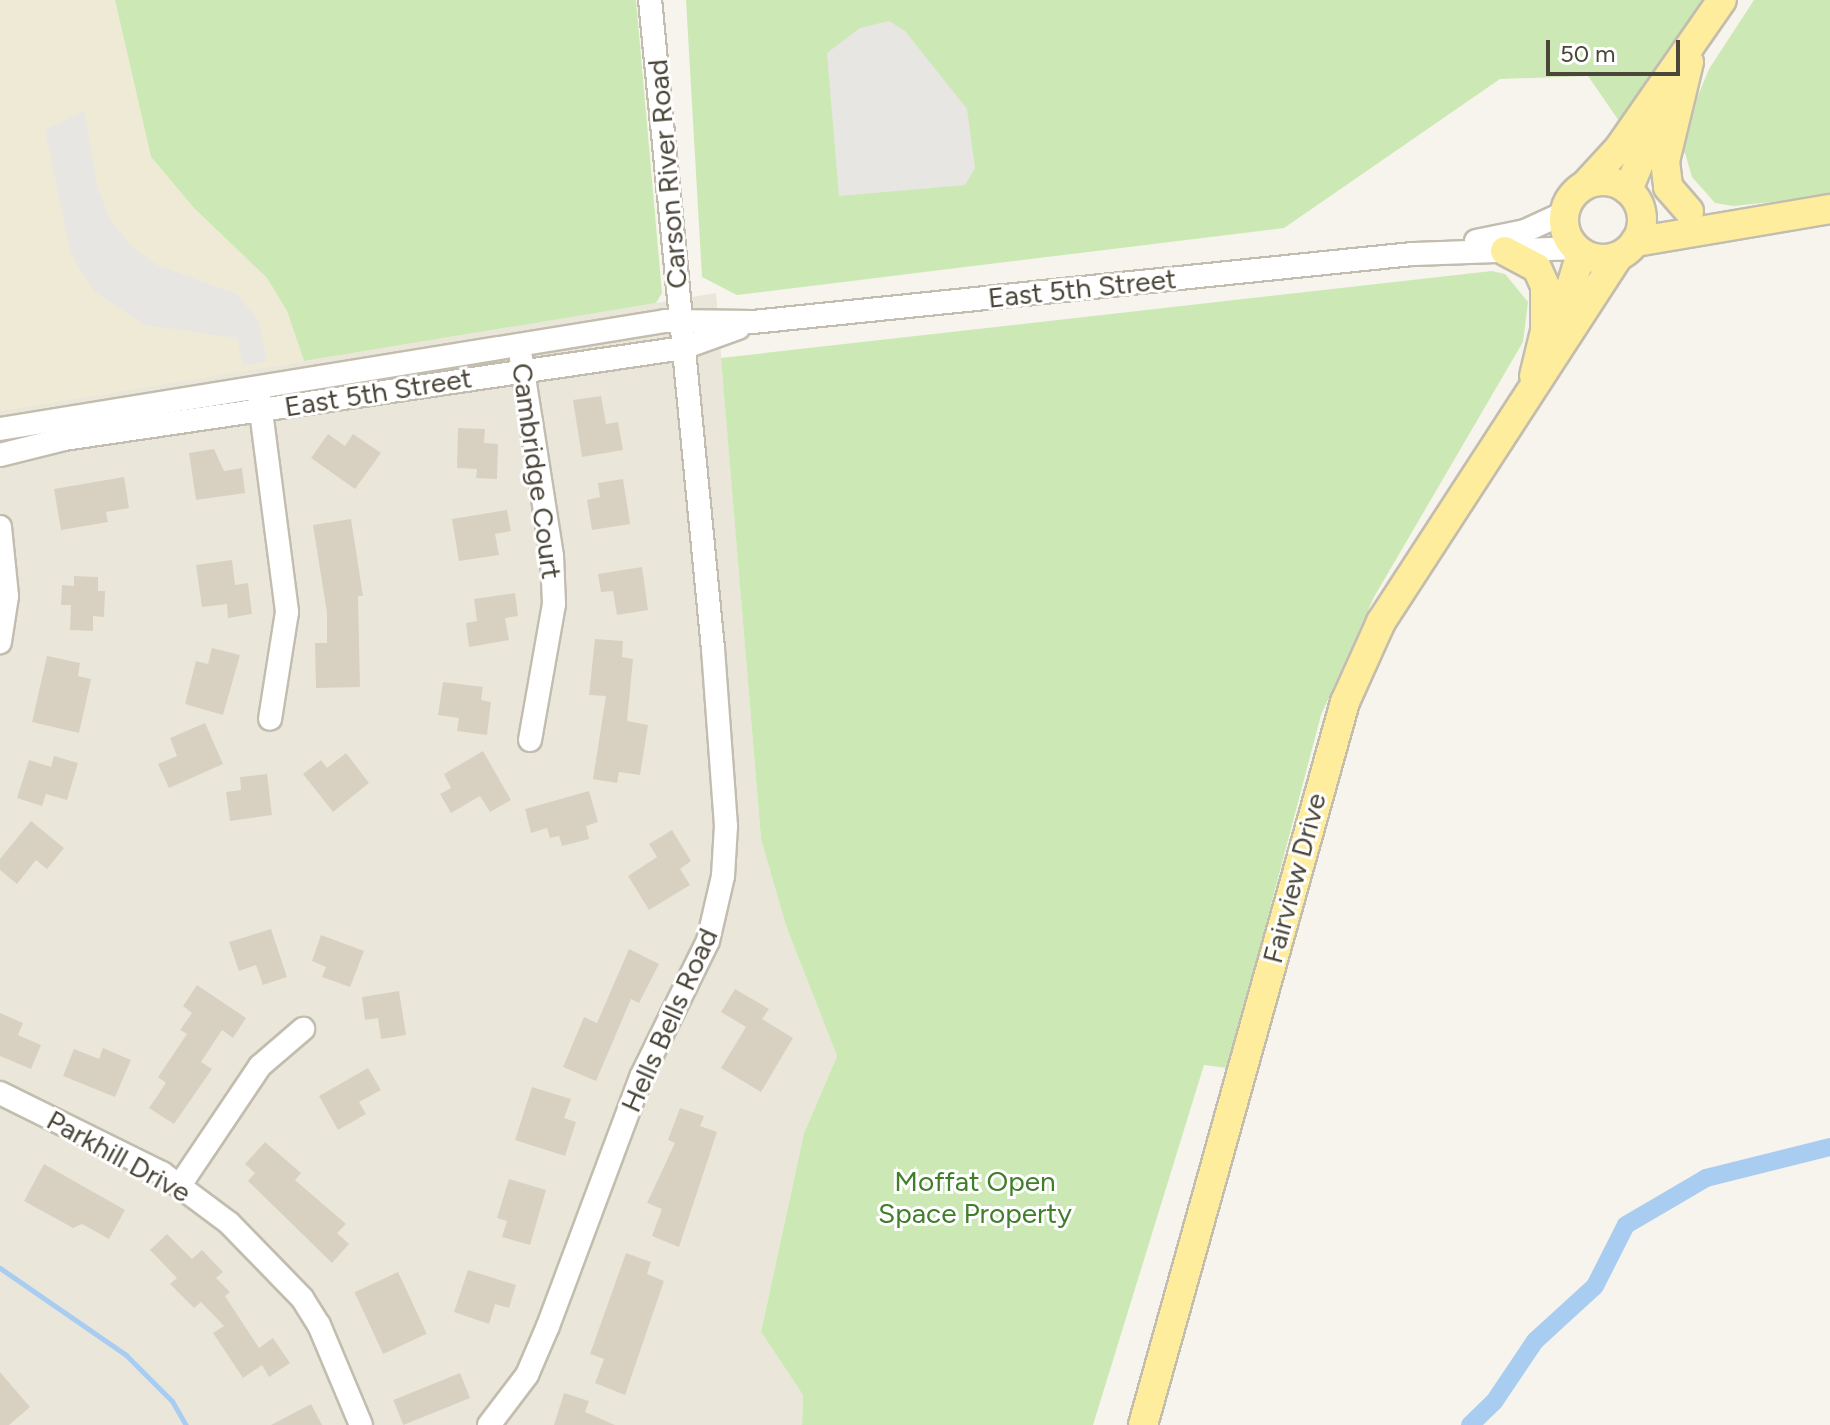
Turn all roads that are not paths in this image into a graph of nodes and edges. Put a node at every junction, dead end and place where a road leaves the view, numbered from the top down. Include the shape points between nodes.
1 (650, 0) edge
2 (1722, 0) edge
3 (1689, 50) junction
4 (1586, 184) junction
5 (1632, 195) junction
6 (1830, 209) edge
7 (1689, 211) junction
8 (1564, 213) junction
9 (1768, 216) junction
10 (1627, 249) junction
11 (1578, 250) junction
12 (1505, 251) junction
13 (1412, 254) junction
14 (681, 322) junction
15 (753, 322) junction
16 (519, 344) junction
17 (683, 348) junction
18 (523, 370) junction
19 (257, 385) junction
20 (1536, 385) junction
21 (261, 410) junction
22 (0, 429) edge
23 (0, 455) edge
24 (0, 527) edge
25 (0, 642) edge
26 (270, 719) dead end
27 (530, 740) dead end
28 (303, 1029) dead end
29 (0, 1093) edge
30 (180, 1185) junction
31 (361, 1425) edge
32 (489, 1425) edge
33 (1143, 1425) edge

1 - 14 street, Carson River Road
2 - 3 main road
3 - 4 main road via 1619,148
3 - 5 main road
3 - 7 main road via 1665,161 1668,187
4 - 5 main road via 1607,181
4 - 8 main road via 1569,199
5 - 7 main road
5 - 10 main road via 1642,221
6 - 9 main road
7 - 9 main road
8 - 11 main road via 1566,235
8 - 13 street, East 5th Street via 1525,231
9 - 10 main road
10 - 11 main road via 1602,260
10 - 20 main road, Fairview Drive
11 - 12 street, East 5th Street
11 - 20 main road, Fairview Drive
12 - 13 street, East 5th Street
12 - 20 main road via 1537,268 1545,286 1545,331
13 - 15 street, East 5th Street
14 - 15 street, East 5th Street
14 - 16 street, East 5th Street
14 - 17 street, Carson River Road
15 - 17 street, East 5th Street
16 - 18 street, Cambridge Court
16 - 19 street, East 5th Street
17 - 18 street, East 5th Street
17 - 32 street, Hells Bells Road via 713,649 726,826 723,876 708,941 641,1077 543,1339 527,1375
18 - 21 street, East 5th Street
18 - 27 street, Cambridge Court via 552,556 554,604
19 - 21 street
19 - 22 street, East 5th Street
20 - 33 main road, Fairview Drive via 1381,622 1345,702
21 - 23 street, East 5th Street via 64,439
21 - 26 street via 287,612
24 - 25 street via 7,562
28 - 30 street via 260,1066
29 - 30 street, Parkhill Drive
30 - 31 street, Parkhill Drive via 229,1223 302,1298 319,1325

